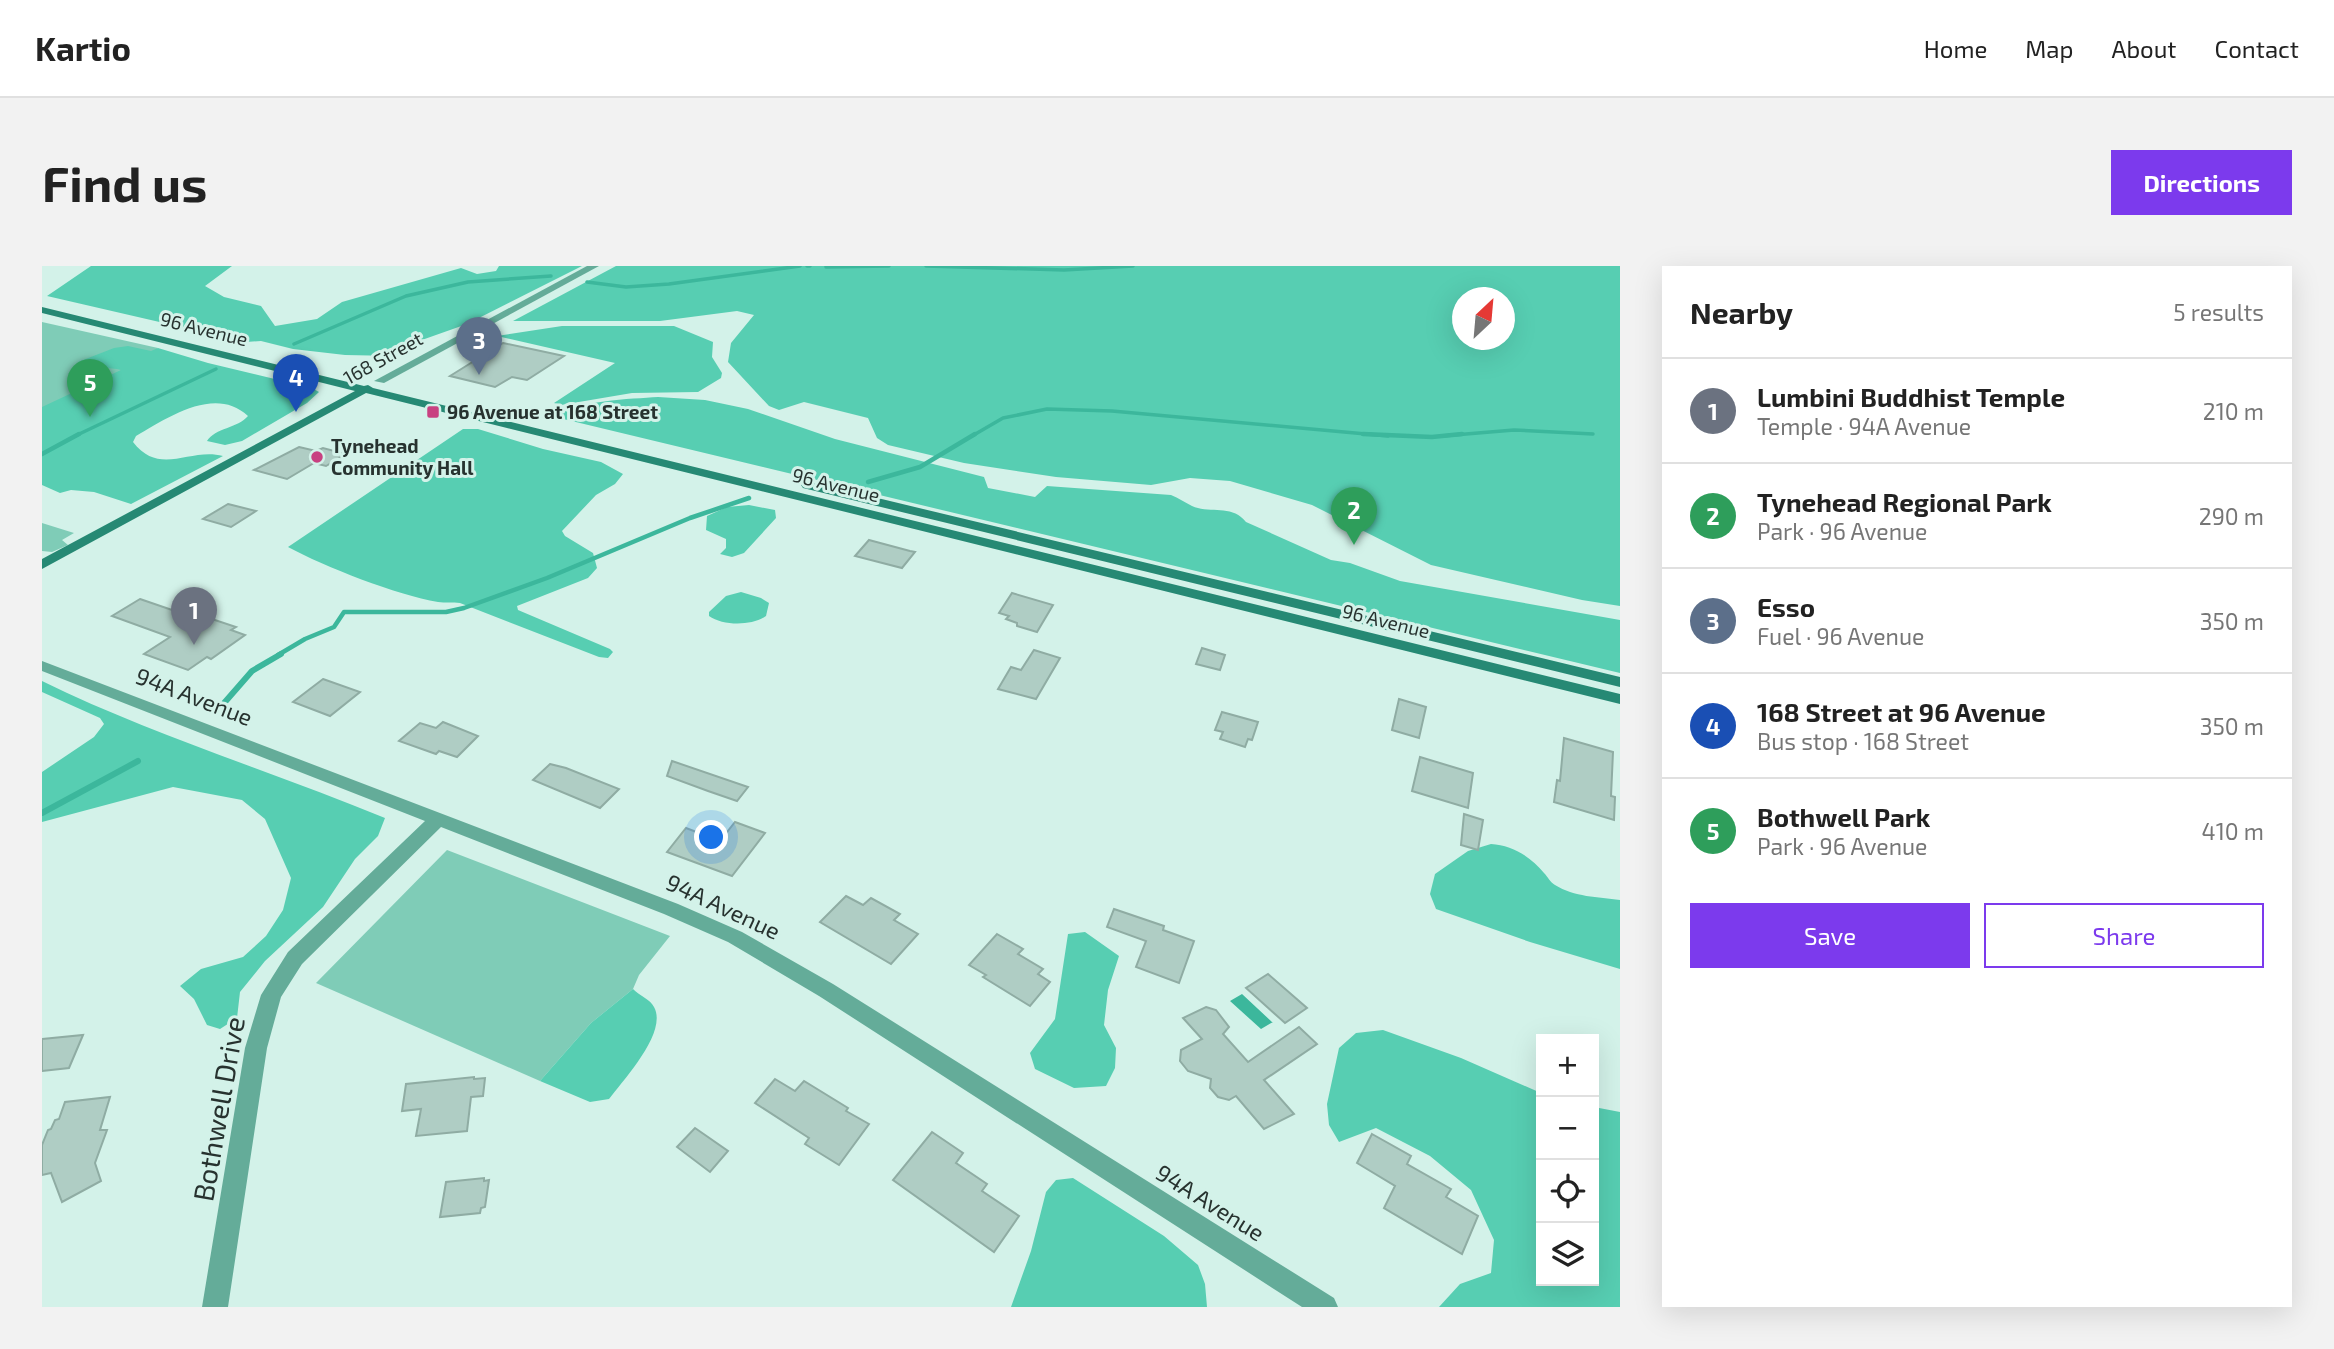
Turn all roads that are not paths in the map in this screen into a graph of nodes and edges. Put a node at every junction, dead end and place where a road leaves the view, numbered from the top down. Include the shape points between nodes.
1 (594, 266) edge
2 (42, 300) edge
3 (42, 310) edge
4 (380, 382) junction
5 (365, 389) junction
6 (42, 565) edge
7 (42, 666) edge
8 (1620, 682) edge
9 (1620, 699) edge
10 (437, 820) junction
11 (215, 1307) edge
12 (1325, 1307) edge

1 - 4 street, 168 Street
2 - 4 main road, 96 Avenue
3 - 5 main road, 96 Avenue
4 - 5 main road, 168 Street
4 - 8 main road, 96 Avenue
5 - 6 main road, 168 Street
5 - 9 main road, 96 Avenue
7 - 10 street, 94A Avenue
10 - 11 street, Bothwell Drive via 295,958 271,995 256,1048
10 - 12 street, 94A Avenue via 671,909 753,947

